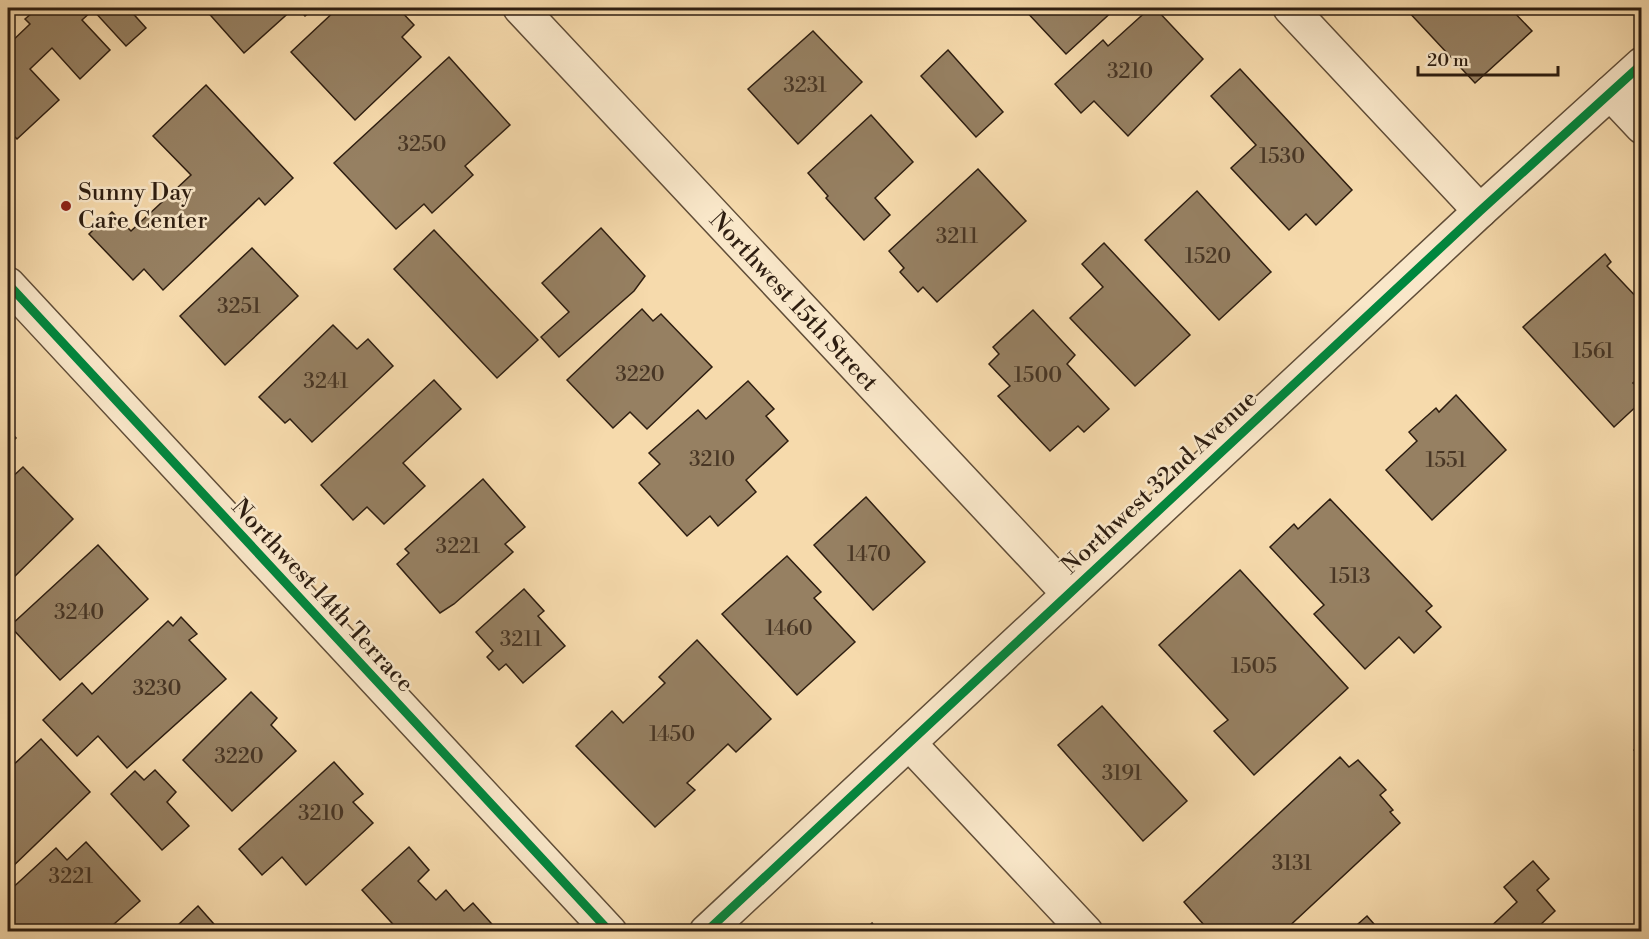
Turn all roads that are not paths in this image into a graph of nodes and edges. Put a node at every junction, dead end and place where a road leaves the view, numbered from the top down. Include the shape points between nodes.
1 (520, 8) edge
2 (1290, 8) edge
3 (1641, 64) edge
4 (1610, 93) junction
5 (1641, 127) edge
6 (1480, 211) junction
7 (8, 284) edge
8 (1068, 593) junction
9 (909, 743) junction
10 (610, 932) edge
11 (706, 932) edge
12 (1086, 932) edge

1 - 8 street, Northwest 15th Street
2 - 6 street
3 - 4 street, Northwest 32nd Avenue
4 - 5 street
4 - 6 street, Northwest 32nd Avenue
6 - 8 street, Northwest 32nd Avenue
7 - 10 street, Northwest 14th Terrace
8 - 9 street, Northwest 32nd Avenue
9 - 11 street, Northwest 32nd Avenue
9 - 12 street

